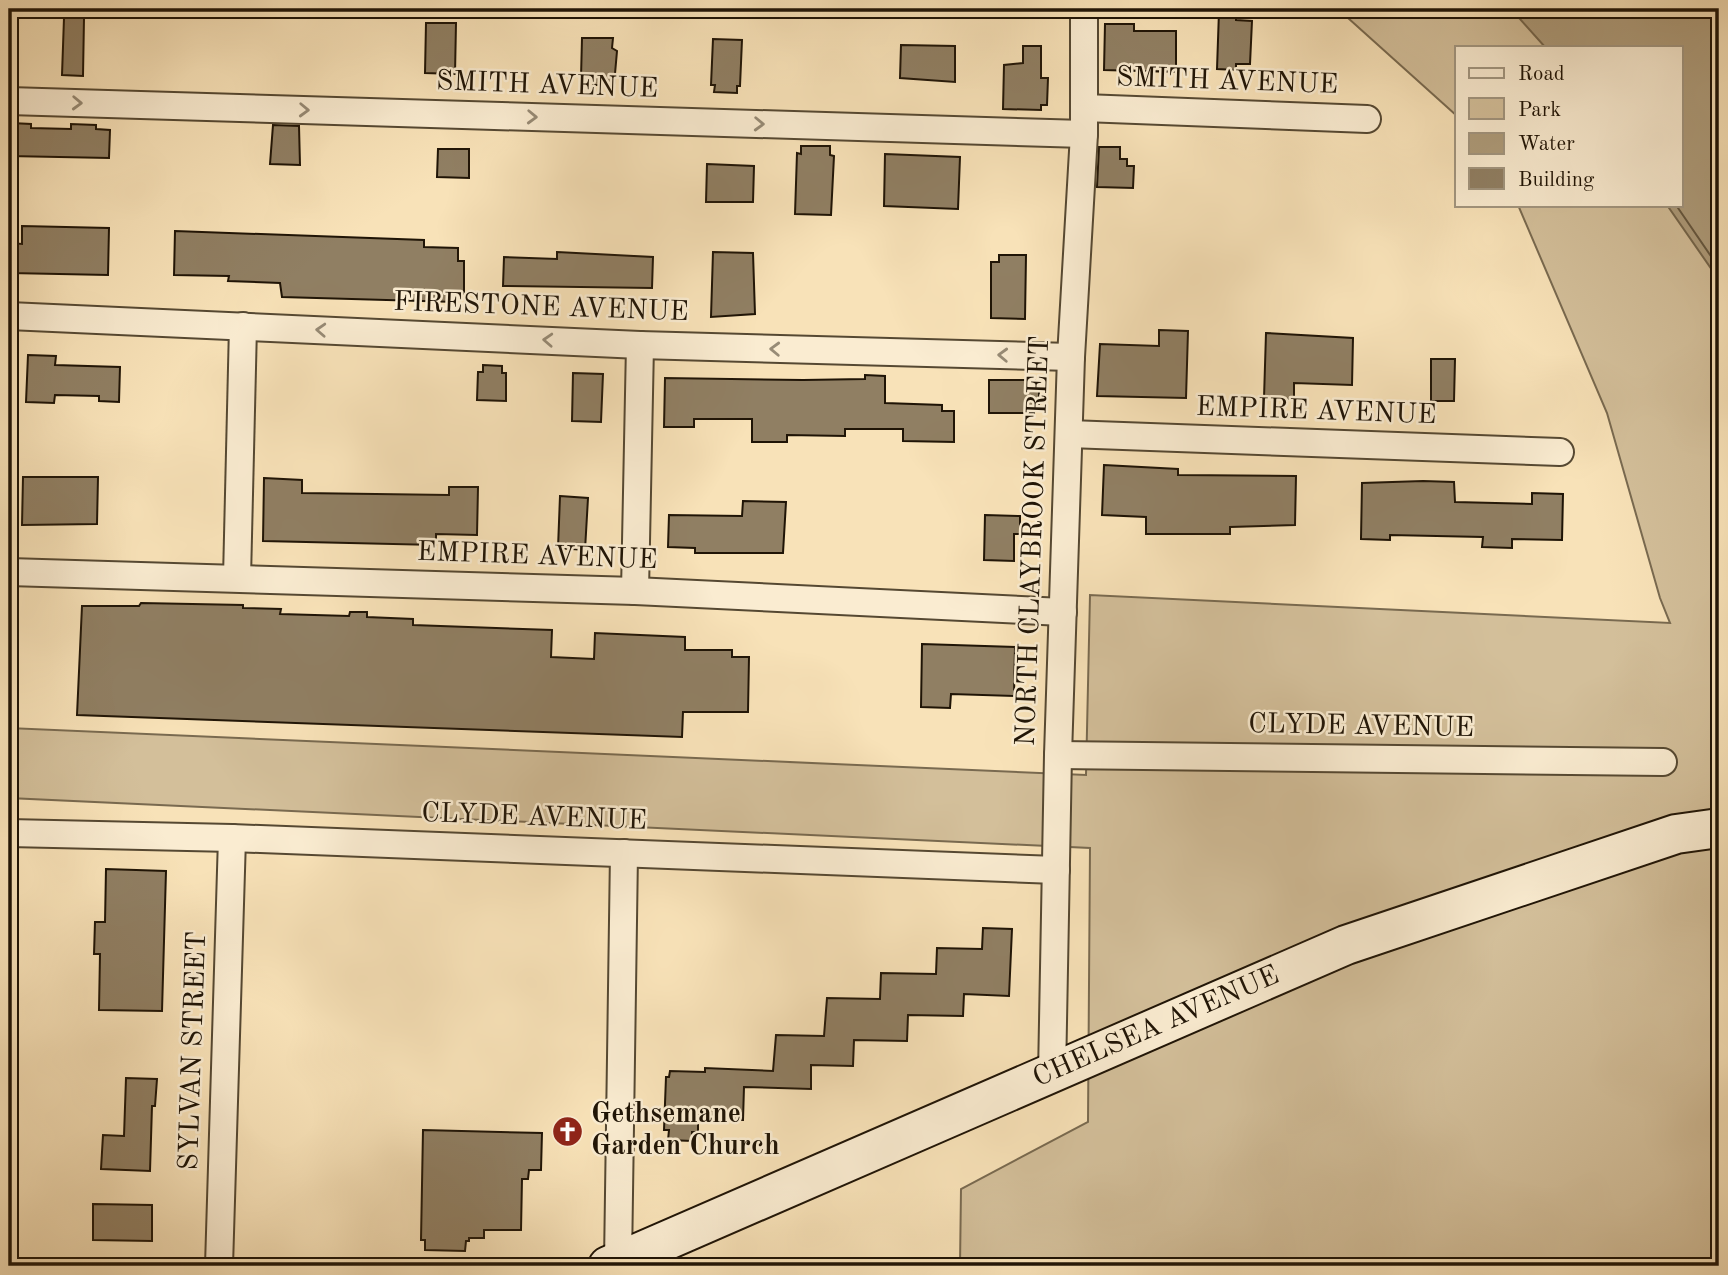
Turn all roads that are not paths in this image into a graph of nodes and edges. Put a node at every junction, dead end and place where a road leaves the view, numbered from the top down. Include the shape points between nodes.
1 (1084, 9) edge
2 (9, 101) edge
3 (1367, 119) dead end
4 (1084, 121) junction
5 (9, 316) edge
6 (243, 326) junction
7 (640, 345) junction
8 (1071, 357) junction
9 (1069, 434) junction
10 (1560, 453) dead end
11 (9, 572) edge
12 (237, 578) junction
13 (635, 591) junction
14 (1063, 612) junction
15 (1058, 755) junction
16 (1663, 762) dead end
17 (1719, 828) edge
18 (9, 833) edge
19 (232, 838) junction
20 (624, 853) junction
21 (1056, 870) junction
22 (1052, 1075) junction
23 (613, 1264) edge
24 (219, 1266) edge

1 - 4 street, NORTH CLAYBROOK STREET
2 -> 4 street, SMITH AVENUE
3 - 4 street, SMITH AVENUE
4 - 8 street, NORTH CLAYBROOK STREET
5 - 6 street, FIRESTONE AVENUE
7 -> 6 street, FIRESTONE AVENUE
6 - 12 street
8 -> 7 street, FIRESTONE AVENUE
7 - 13 street
8 - 9 street, NORTH CLAYBROOK STREET
9 - 10 street, EMPIRE AVENUE
9 - 14 street, NORTH CLAYBROOK STREET
11 - 12 street, EMPIRE AVENUE
12 - 13 street, EMPIRE AVENUE
13 - 14 street, EMPIRE AVENUE
14 - 15 street, NORTH CLAYBROOK STREET
15 - 16 street, CLYDE AVENUE
15 - 21 street, NORTH CLAYBROOK STREET
17 - 22 main road, CHELSEA AVENUE via 1676,834 1346,945
18 - 19 street, CLYDE AVENUE
19 - 20 street, CLYDE AVENUE
19 - 24 street, SYLVAN STREET
20 - 21 street, CLYDE AVENUE
20 - 23 street
21 - 22 street, NORTH CLAYBROOK STREET
22 - 23 main road, CHELSEA AVENUE

